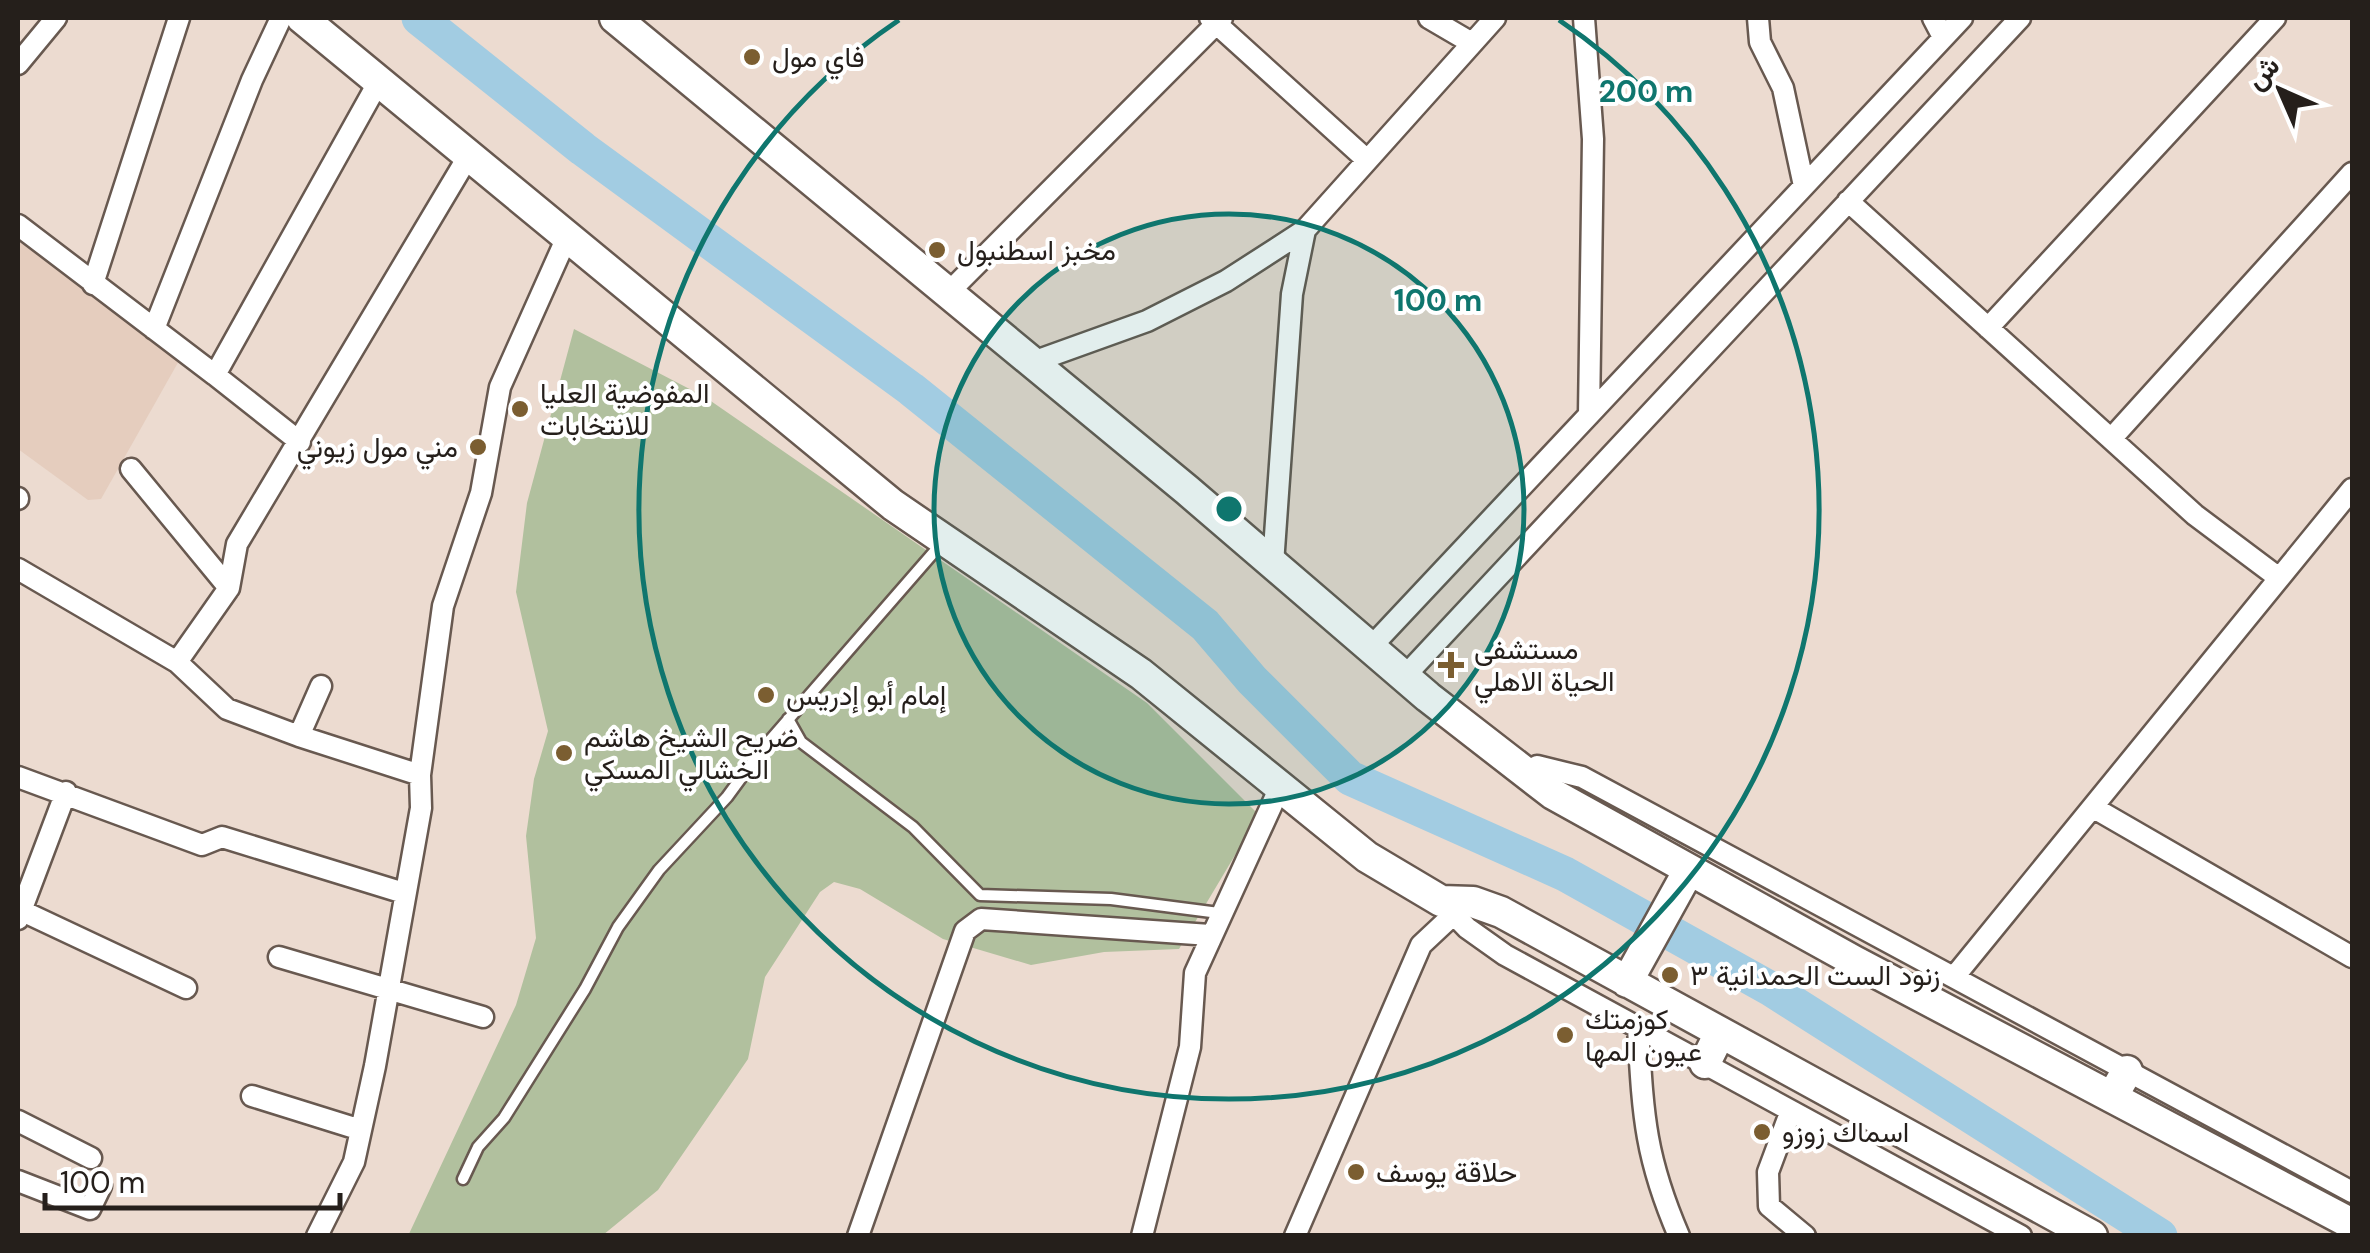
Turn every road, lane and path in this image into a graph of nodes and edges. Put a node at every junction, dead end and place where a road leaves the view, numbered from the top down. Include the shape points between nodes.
1 (56, 18) edge
2 (179, 18) edge
3 (281, 18) edge
4 (302, 18) edge
5 (615, 18) edge
6 (1429, 18) edge
7 (1495, 18) edge
8 (1584, 18) edge
9 (1758, 18) edge
10 (1934, 18) edge
11 (1962, 18) edge
12 (2020, 18) edge
13 (2275, 18) edge
14 (1216, 19) edge
15 (1943, 37) junction
16 (1470, 42) junction
17 (18, 64) edge
18 (379, 81) junction
19 (469, 155) junction
20 (1367, 160) junction
21 (2352, 173) edge
22 (1804, 186) junction
23 (1848, 201) junction
24 (18, 224) edge
25 (1305, 230) junction
26 (567, 237) junction
27 (93, 284) junction
28 (949, 292) junction
29 (1988, 328) junction
30 (154, 330) junction
31 (1033, 362) junction
32 (215, 375) junction
33 (1589, 415) junction
34 (2110, 438) junction
35 (300, 442) junction
36 (131, 469) dead end
37 (2352, 489) edge
38 (944, 540) junction
39 (1272, 564) junction
40 (18, 569) edge
41 (2279, 578) junction
42 (229, 588) junction
43 (1370, 648) junction
44 (177, 662) junction
45 (1404, 677) junction
46 (321, 686) dead end
47 (788, 719) junction
48 (299, 736) junction
49 (1525, 774) junction
50 (420, 775) junction
51 (18, 777) edge
52 (1280, 787) junction
53 (66, 792) junction
54 (2094, 808) junction
55 (1689, 870) junction
56 (404, 893) junction
57 (1447, 908) junction
58 (19, 913) edge
59 (1219, 913) junction
60 (1210, 935) junction
61 (279, 957) dead end
62 (2352, 957) edge
63 (1954, 977) junction
64 (1627, 982) junction
65 (186, 988) dead end
66 (388, 988) junction
67 (483, 1017) dead end
68 (1638, 1027) junction
69 (1720, 1033) junction
70 (1704, 1063) junction
71 (2119, 1084) junction
72 (252, 1096) dead end
73 (1790, 1113) junction
74 (18, 1121) edge
75 (361, 1130) junction
76 (92, 1158) dead end
77 (463, 1179) dead end
78 (18, 1182) edge
79 (101, 1186) dead end
80 (2352, 1192) edge
81 (2352, 1224) edge
82 (317, 1236) edge
83 (858, 1236) edge
84 (1142, 1236) edge
85 (1295, 1236) edge
86 (1679, 1236) edge
87 (1805, 1236) edge
88 (2021, 1236) edge
89 (2092, 1236) edge

1 - 17 street
2 - 27 street
3 - 30 street
4 - 18 street
5 - 28 street
6 - 16 street
7 - 16 street
8 - 33 street via 1592,139
9 - 22 street
10 - 15 street
11 - 15 street
12 - 23 street
13 - 29 street
14 - 20 street
14 - 28 street
15 - 22 street
16 - 20 street
18 - 19 street
18 - 32 street
19 - 26 street
19 - 35 street
20 - 25 street
21 - 34 street
22 - 33 street
23 - 29 street
23 - 45 street
24 - 27 street
25 - 31 street via 1226,282 1147,321
25 - 39 street via 1292,294
26 - 38 street
26 - 50 street via 500,388 481,494 443,606
27 - 30 street
28 - 31 street
29 - 34 street
30 - 32 street
31 - 39 street
32 - 35 street
33 - 43 street
34 - 41 street
35 - 42 street via 237,544
36 - 42 street
37 - 41 street
38 - 47 lane
38 - 52 street via 1141,674
39 - 43 street
40 - 44 street
41 - 54 street
42 - 44 street
43 - 45 street
44 - 48 street via 227,709
45 - 49 street
46 - 48 street
47 - 59 lane via 801,742 914,827 980,895 1111,899
47 - 77 lane via 618,927
48 - 50 street
49 - 55 street
49 - 63 street via 1536,766 1582,777
50 - 56 street via 421,808
51 - 53 street
52 - 57 street via 1367,857
52 - 59 street
53 - 56 street via 202,844 222,838
53 - 58 street
54 - 62 street
54 - 63 street
55 - 64 street
55 - 71 street
56 - 66 street
57 - 64 street via 1473,902 1501,912
57 - 68 street via 1485,943
57 - 85 street via 1421,945
58 - 65 street
59 - 60 street
60 - 83 street via 981,920 965,931
60 - 84 street via 1196,973 1190,1047
61 - 66 street
63 - 71 street
64 - 69 street
66 - 67 street
66 - 75 street
68 - 70 street
68 - 86 street via 1644,1132 1654,1179
69 - 70 street
69 - 89 street
70 - 73 street
71 - 80 street
71 - 81 street
72 - 75 street
73 - 87 street via 1768,1172 1769,1206
73 - 88 street
74 - 76 street
75 - 82 street via 354,1162
78 - 79 street via 90,1208

